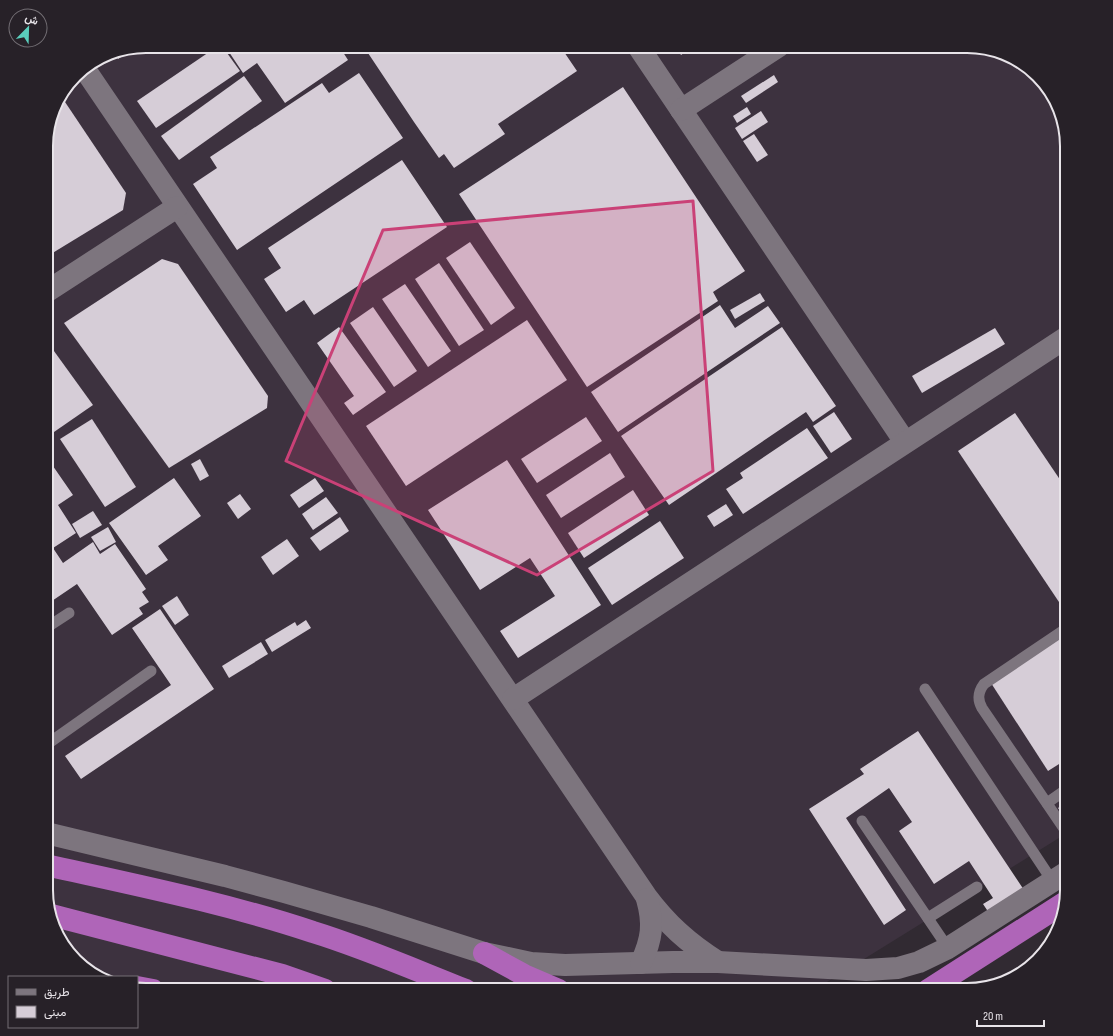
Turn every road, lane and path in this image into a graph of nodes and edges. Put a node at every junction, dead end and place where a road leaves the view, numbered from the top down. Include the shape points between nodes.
1 (643, 53) edge
2 (768, 53) edge
3 (88, 73) edge
4 (681, 110) junction
5 (177, 207) junction
6 (53, 287) edge
7 (1060, 342) edge
8 (905, 442) junction
9 (69, 613) dead end
10 (53, 623) edge
11 (1060, 633) edge
12 (151, 671) dead end
13 (925, 689) dead end
14 (513, 699) junction
15 (53, 740) edge
16 (1060, 794) edge
17 (1047, 803) junction
18 (862, 820) dead end
19 (1060, 822) edge
20 (53, 835) edge
21 (53, 867) edge
22 (1060, 877) edge
23 (977, 887) dead end
24 (646, 896) junction
25 (1058, 907) edge
26 (57, 917) edge
27 (928, 918) junction
28 (948, 948) junction
29 (484, 953) junction
30 (718, 962) junction
31 (641, 963) junction
32 (305, 983) edge
33 (448, 983) edge
34 (543, 983) edge
35 (939, 983) edge

1 - 4 street
2 - 4 street
3 - 5 street
4 - 8 street
5 - 6 street
5 - 14 street
7 - 8 street
8 - 14 street
9 - 10 lane
11 - 17 lane via 984,684 979,698 982,708
12 - 15 lane
13 - 22 lane
14 - 24 street
16 - 17 lane
17 - 19 lane
18 - 27 lane
20 - 29 street via 284,892
21 - 33 highway via 256,914 371,952
22 - 28 street
23 - 27 lane
24 - 30 street via 678,933
24 - 31 street via 651,930 648,947
25 - 35 highway
26 - 32 highway via 276,973
27 - 28 lane
28 - 30 street via 919,962 898,968 866,970
29 - 31 street via 531,963
29 - 34 highway
30 - 31 street

